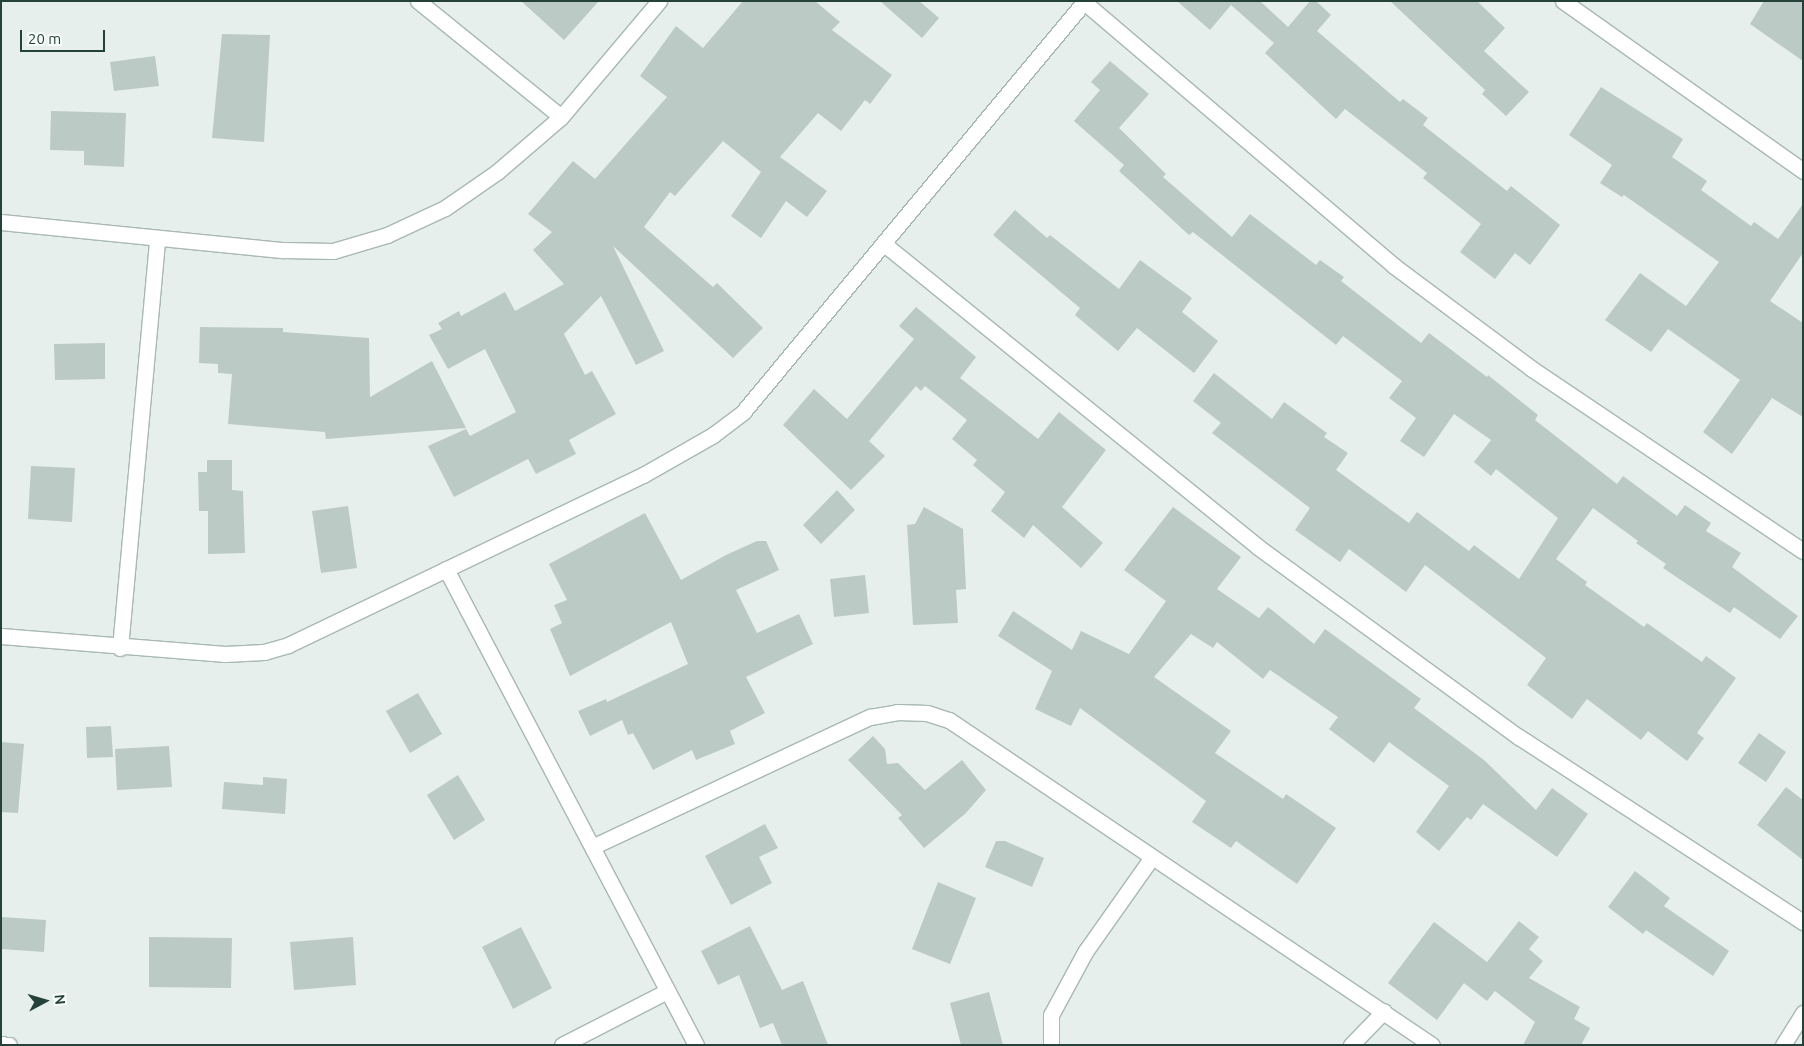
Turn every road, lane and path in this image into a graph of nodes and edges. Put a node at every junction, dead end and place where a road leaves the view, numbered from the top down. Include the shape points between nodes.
1 (418, 1) edge
2 (659, 1) edge
3 (1563, 1) edge
4 (1085, 2) edge
5 (561, 117) junction
6 (1803, 171) edge
7 (1, 222) edge
8 (157, 239) junction
9 (884, 244) junction
10 (1803, 551) edge
11 (446, 569) junction
12 (1, 636) edge
13 (120, 648) junction
14 (594, 846) junction
15 (1152, 857) junction
16 (1803, 922) edge
17 (667, 991) junction
18 (1384, 1012) junction
19 (1803, 1013) edge
20 (1, 1044) edge
21 (9, 1045) edge
22 (562, 1045) edge
23 (696, 1045) edge
24 (1051, 1045) edge
25 (1351, 1045) edge
26 (1432, 1045) edge
27 (1783, 1045) edge

1 - 5 street
2 - 5 street
3 - 6 street
4 - 9 street
4 - 10 street via 1394,266 1532,369
5 - 8 street via 497,172 445,208 387,235 333,251
7 - 8 street
8 - 13 street
9 - 11 street via 743,412 714,435 643,475
9 - 16 street via 1258,547 1519,737
11 - 13 street via 288,645 264,652 225,654
11 - 14 street
12 - 13 street
14 - 15 street via 870,717 896,712 927,713 949,720
14 - 17 street
15 - 18 street
15 - 24 street via 1085,952 1051,1016
17 - 22 street
17 - 23 street
18 - 25 street
18 - 26 street
19 - 27 street
20 - 21 street

